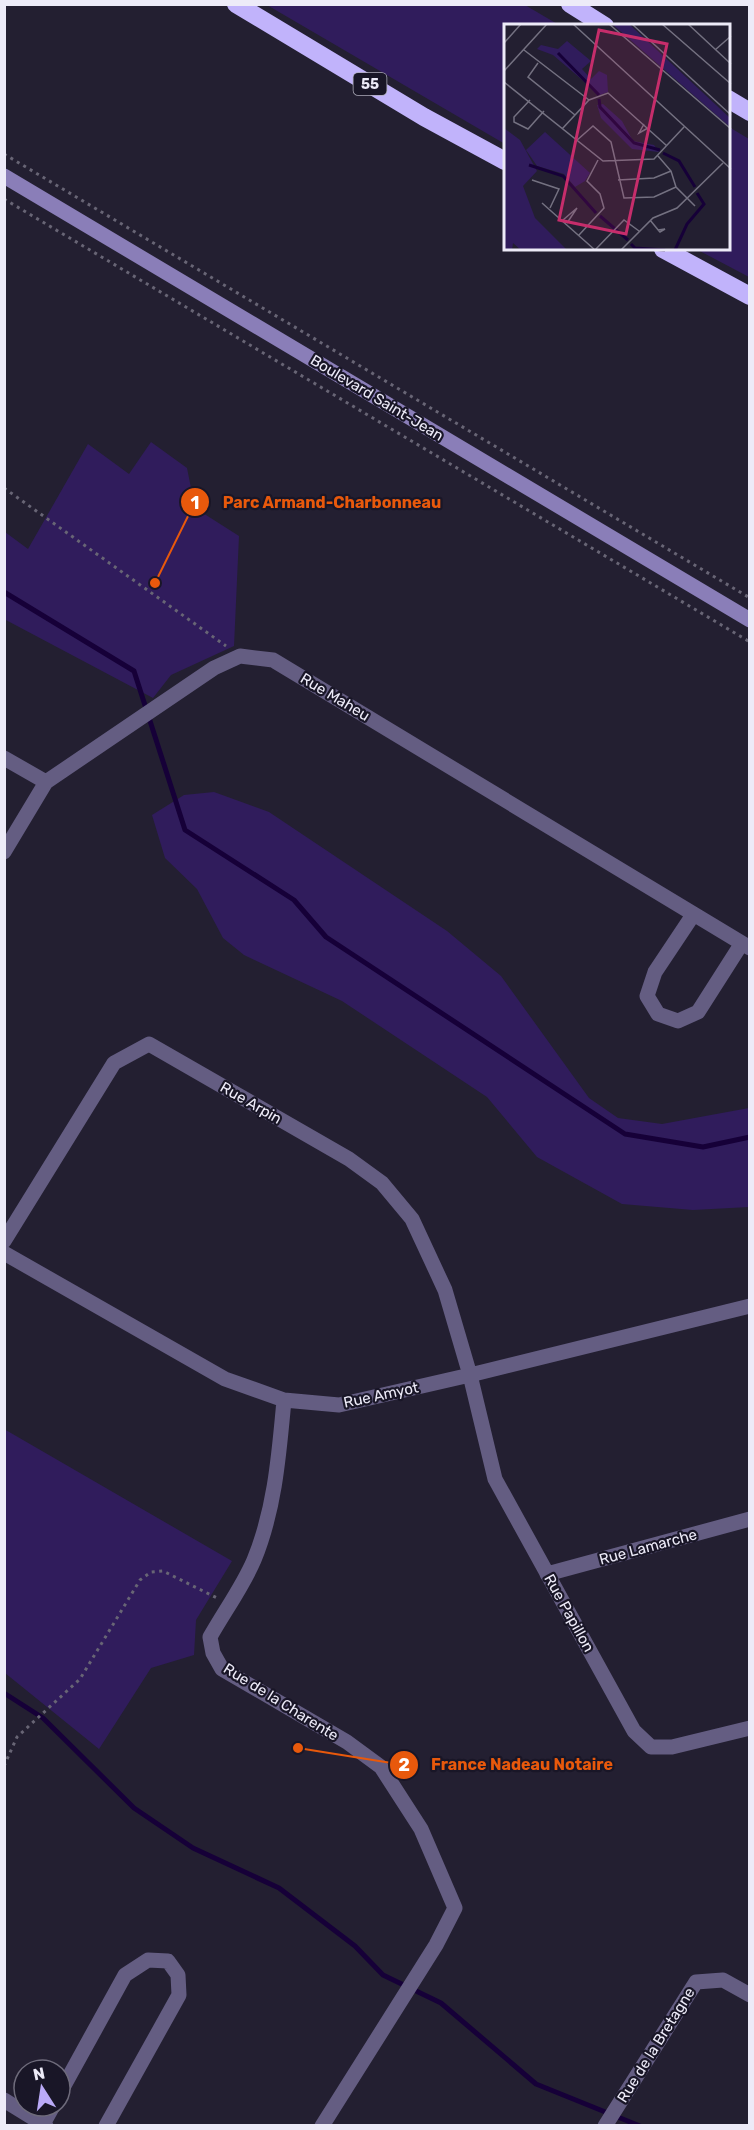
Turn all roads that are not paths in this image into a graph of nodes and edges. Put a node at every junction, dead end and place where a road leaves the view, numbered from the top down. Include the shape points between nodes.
1 (236, 4) edge
2 (570, 4) edge
3 (602, 24) edge
4 (730, 100) edge
5 (750, 112) edge
6 (504, 160) edge
7 (4, 176) edge
8 (665, 250) edge
9 (750, 296) edge
10 (750, 620) edge
11 (4, 758) edge
12 (46, 782) junction
13 (4, 852) edge
14 (693, 915) junction
15 (746, 946) edge
16 (4, 1241) edge
17 (4, 1253) edge
18 (750, 1306) edge
19 (470, 1375) junction
20 (284, 1400) junction
21 (750, 1520) edge
22 (547, 1574) junction
23 (750, 1728) edge
24 (750, 1995) edge
25 (72, 2071) edge
26 (4, 2100) edge
27 (44, 2125) edge
28 (106, 2126) edge
29 (322, 2126) edge
30 (605, 2126) edge

1 - 6 highway, 55
2 - 3 highway
4 - 5 highway
7 - 10 street, Boulevard Saint-Jean
8 - 9 highway
11 - 12 street
12 - 13 street
12 - 14 street, Rue Maheu via 214,668 240,656 273,660
14 - 15 street, Rue Maheu
14 - 15 street, Rue Maheu via 655,972 647,996 658,1014 678,1021 698,1012
16 - 19 street, Rue Arpin via 114,1063 149,1044 349,1159 382,1183 412,1219 445,1290
17 - 20 street, Rue Amyot via 225,1380
18 - 19 street, Rue Amyot
19 - 20 street, Rue Amyot via 339,1405
19 - 22 street, Rue Papillon via 495,1479
20 - 29 street, Rue de la Charente via 277,1479 263,1530 253,1561 210,1637 213,1653 222,1669 347,1742 381,1767 421,1829 455,1908 436,1945
21 - 22 street, Rue Lamarche
22 - 23 street, Rue Papillon via 634,1731 651,1747 672,1747
24 - 30 street, Rue de la Bretagne via 723,1980 696,1982
25 - 28 street via 125,1976 148,1960 168,1961 178,1976 179,1995
26 - 27 street

